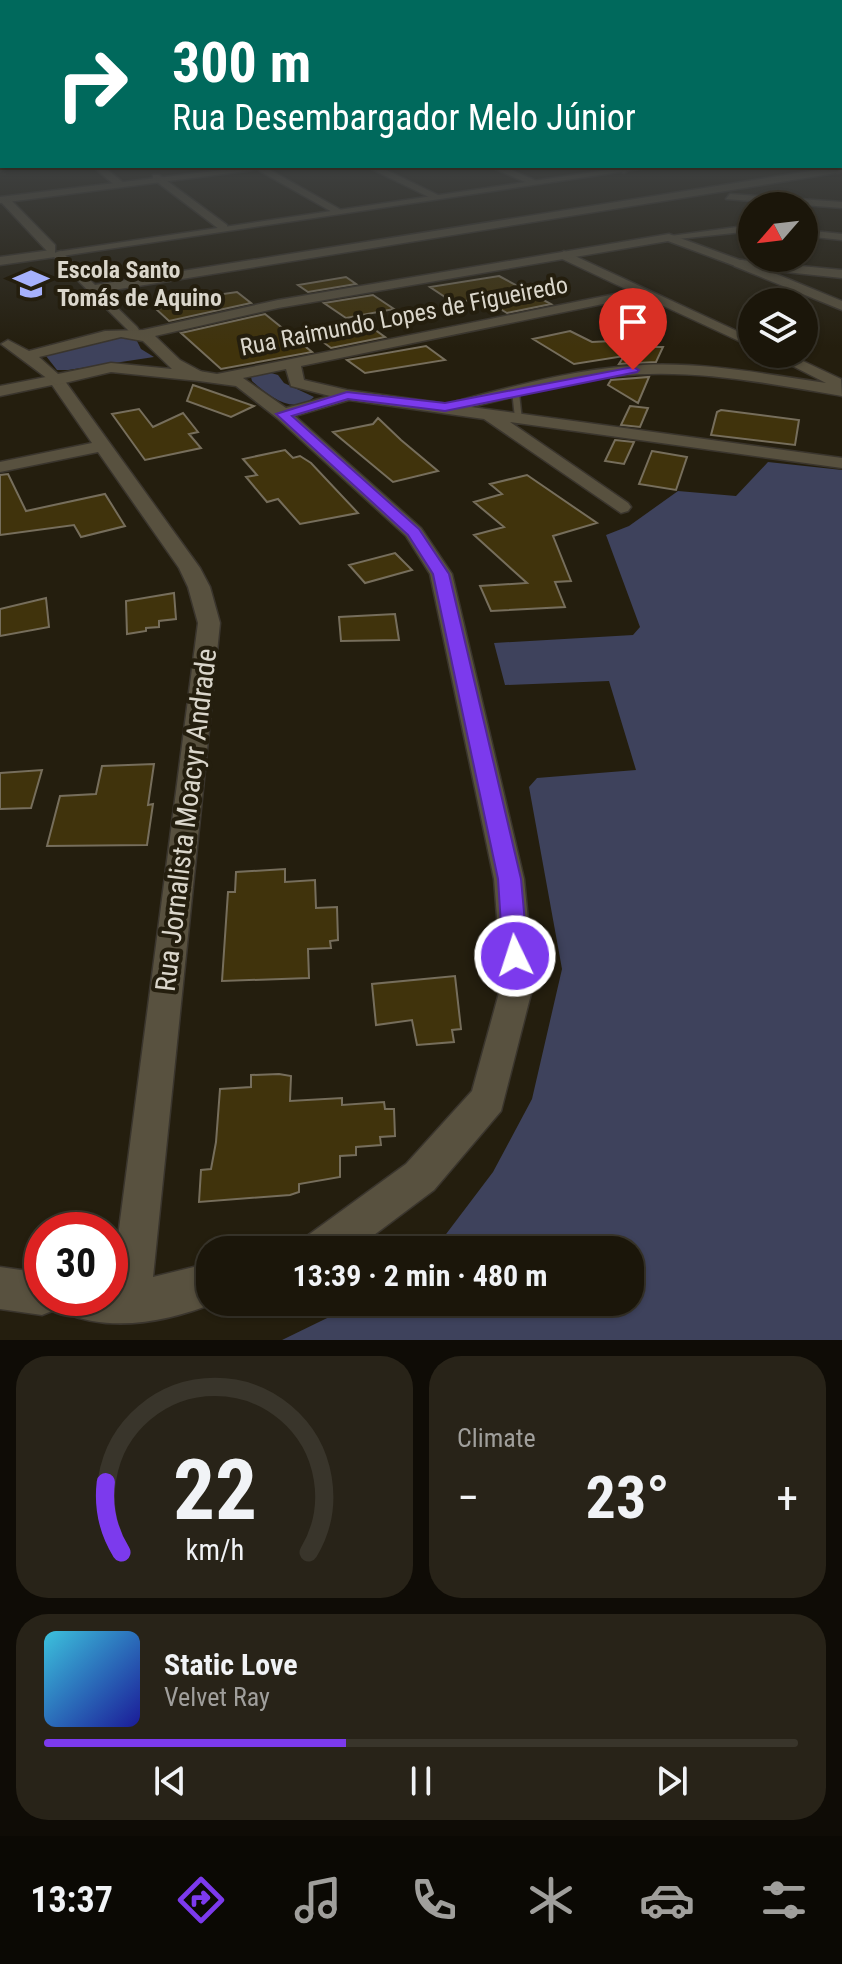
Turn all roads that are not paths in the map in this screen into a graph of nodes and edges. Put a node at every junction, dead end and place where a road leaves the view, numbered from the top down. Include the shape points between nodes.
1 (25, 222) edge
2 (216, 222) edge
3 (246, 222) edge
4 (514, 222) edge
5 (221, 225) junction
6 (738, 230) edge
7 (818, 234) edge
8 (669, 237) junction
9 (842, 237) edge
10 (54, 251) junction
11 (564, 255) junction
12 (0, 258) edge
13 (738, 263) edge
14 (818, 271) edge
15 (760, 272) edge
16 (812, 272) edge
17 (842, 274) edge
18 (794, 286) junction
19 (93, 289) junction
20 (644, 292) junction
21 (842, 306) edge
22 (138, 332) junction
23 (738, 336) edge
24 (4, 344) edge
25 (55, 348) junction
26 (28, 356) junction
27 (166, 358) junction
28 (293, 365) junction
29 (132, 368) junction
30 (791, 368) edge
31 (803, 368) edge
32 (52, 376) junction
33 (199, 376) junction
34 (221, 377) junction
35 (761, 378) junction
36 (842, 388) edge
37 (0, 391) edge
38 (515, 393) junction
39 (347, 395) junction
40 (445, 407) junction
41 (486, 413) junction
42 (283, 414) junction
43 (519, 418) junction
44 (589, 428) junction
45 (102, 446) junction
46 (544, 453) junction
47 (842, 463) edge
48 (0, 467) edge
49 (621, 507) dead end
50 (340, 1236) edge
51 (196, 1287) edge
52 (0, 1288) edge
53 (24, 1291) edge
54 (129, 1304) joint

1 - 10 street
2 - 5 street
3 - 5 street
4 - 19 street
5 - 10 street
6 - 8 street
7 - 9 street
8 - 11 street
8 - 13 street
10 - 12 street
10 - 19 street
11 - 20 street
11 - 22 street
14 - 17 street
15 - 18 street
16 - 18 street via 791,279
18 - 21 street
19 - 22 street
20 - 23 street
20 - 28 street, Rua Raimundo Lopes de Figueiredo
22 - 25 street
22 - 27 street
24 - 25 street
24 - 26 street, Rua Jornalista Moacyr Andrade
25 - 26 street
26 - 32 street, Rua Jornalista Moacyr Andrade
27 - 29 street
27 - 33 street
28 - 34 street, Rua Raimundo Lopes de Figueiredo
28 - 39 street via 297,383
29 - 32 street via 101,366
29 - 33 street
30 - 35 street via 783,375
31 - 36 street
32 - 37 street
32 - 45 street, Rua Jornalista Moacyr Andrade
33 - 34 street
34 - 42 street via 241,382
35 - 36 street
35 - 38 street via 681,369 616,371
38 - 40 street
38 - 43 lane
39 - 40 street
39 - 42 street
40 - 41 street
41 - 43 street
41 - 46 street
42 - 50 street via 414,532 441,574 509,879 518,982 488,1099 420,1177
43 - 44 street
44 - 46 street via 546,443
44 - 47 street
45 - 48 street
45 - 54 street, Rua Jornalista Moacyr Andrade via 189,568 209,623
46 - 49 street
51 - 54 street
52 - 53 street

